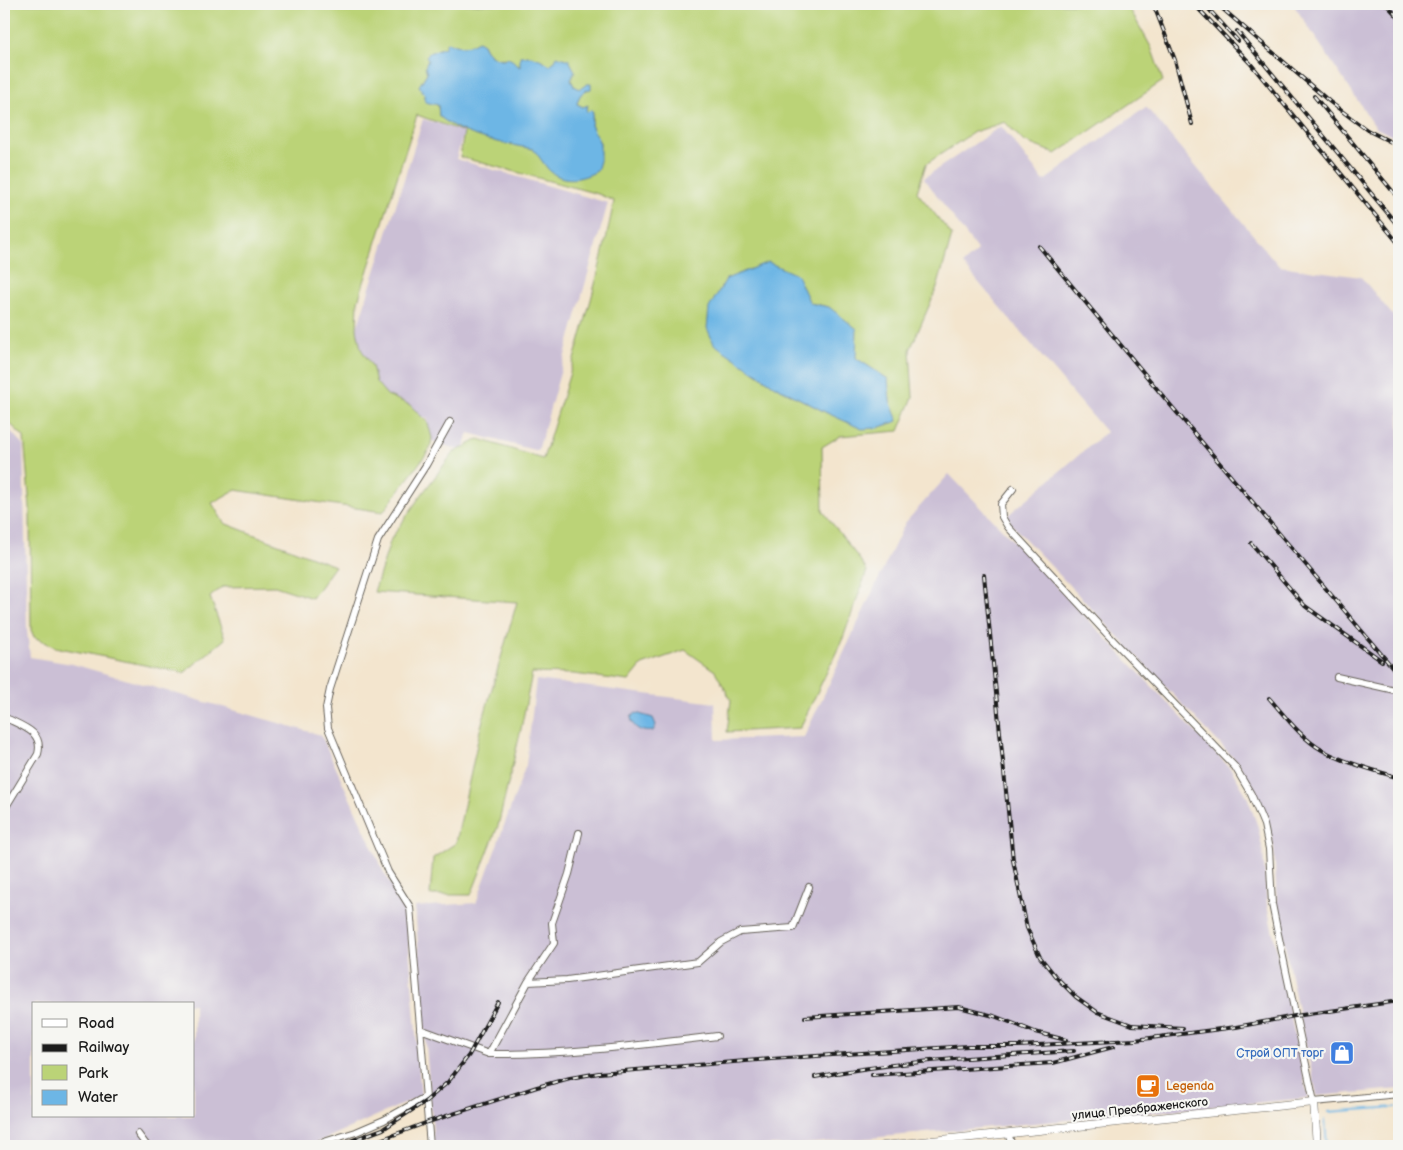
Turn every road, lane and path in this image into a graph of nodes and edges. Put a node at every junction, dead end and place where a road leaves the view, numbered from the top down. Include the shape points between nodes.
1 (450, 422) dead end
2 (1013, 489) dead end
3 (1337, 678) dead end
4 (1399, 691) edge
5 (4, 717) edge
6 (4, 810) edge
7 (579, 833) dead end
8 (808, 887) dead end
9 (528, 982) junction
10 (420, 1029) junction
11 (717, 1036) dead end
12 (489, 1054) junction
13 (1399, 1094) edge
14 (425, 1097) junction
15 (1314, 1102) junction
16 (1008, 1133) junction
17 (138, 1134) dead end
18 (1318, 1145) edge
19 (147, 1146) edge
20 (311, 1146) edge
21 (430, 1146) edge
22 (883, 1146) edge
23 (1012, 1146) edge

1 - 10 street via 378,540 326,708 328,728 388,872 410,907
2 - 15 street via 1001,504 1002,517 1008,527 1235,766 1251,794 1266,833 1274,912
3 - 4 street
5 - 6 street via 36,734 40,746
7 - 9 street via 552,923 554,943
8 - 9 street via 793,928 740,932 721,942 698,962 567,980
9 - 12 street
10 - 12 street
10 - 14 street
11 - 12 street via 575,1052
13 - 15 street, улица Преображенского
14 - 20 street via 384,1120
14 - 21 street
15 - 16 street, улица Преображенского
15 - 18 street
16 - 22 street, улица Преображенского
16 - 23 street
17 - 19 street

